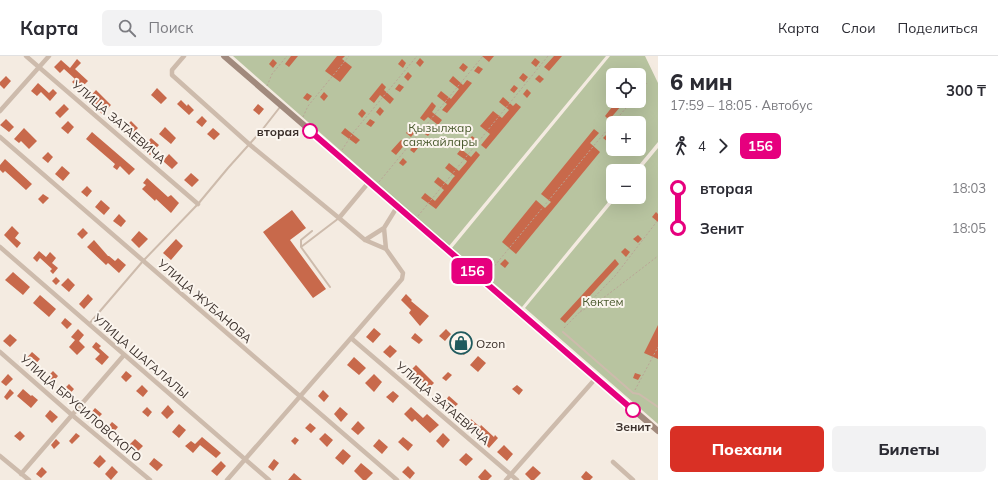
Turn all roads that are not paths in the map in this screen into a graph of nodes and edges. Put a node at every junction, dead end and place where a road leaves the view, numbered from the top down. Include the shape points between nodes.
1 (26, 56) edge
2 (49, 56) edge
3 (184, 56) edge
4 (224, 56) edge
5 (39, 67) junction
6 (281, 106) junction
7 (0, 111) edge
8 (0, 137) edge
9 (250, 144) junction
10 (369, 182) junction
11 (198, 204) junction
12 (397, 207) junction
13 (339, 218) junction
14 (384, 228) junction
15 (312, 231) dead end
16 (365, 240) junction
17 (0, 247) edge
18 (301, 247) junction
19 (386, 249) junction
20 (143, 261) junction
21 (330, 287) dead end
22 (89, 324) junction
23 (563, 332) road end
24 (353, 340) junction
25 (0, 352) edge
26 (124, 354) junction
27 (596, 378) junction
28 (300, 395) junction
29 (658, 407) edge
30 (72, 415) junction
31 (658, 431) edge
32 (0, 456) edge
33 (245, 459) junction
34 (613, 462) dead end
35 (21, 474) junction
36 (511, 474) junction
37 (29, 480) edge
38 (150, 480) edge
39 (227, 480) edge
40 (269, 480) edge
41 (397, 480) edge
42 (506, 480) edge
43 (517, 480) edge
44 (633, 480) edge

1 - 5 street, УЛИЦА ЗАТАЕВИЧА
2 - 5 street
3 - 9 street via 172,70 172,75
4 - 6 main road
5 - 7 street
5 - 11 street, УЛИЦА ЗАТАЕВИЧА
6 - 9 lane
6 - 10 main road
8 - 20 street, УЛИЦА ЖУБАНОВА
9 - 11 lane
9 - 13 street
10 - 12 main road
10 - 13 street
11 - 20 lane
12 - 14 street
12 - 27 main road
13 - 16 street
13 - 18 lane
14 - 16 street
14 - 19 street
15 - 18 lane via 300,240
16 - 19 street
17 - 22 street, УЛИЦА ШАГАЛАЛЫ
18 - 21 lane
19 - 24 street via 402,273 402,278
20 - 22 lane
20 - 28 street, УЛИЦА ЖУБАНОВА
22 - 26 street, УЛИЦА ШАГАЛАЛЫ
23 - 29 lane via 633,393 639,394
24 - 28 street
24 - 36 street, УЛИЦА ЗАТАЕВИЧА
25 - 30 street, УЛИЦА БРУСИЛОВСКОГО
26 - 30 street
26 - 33 street, УЛИЦА ШАГАЛАЛЫ
27 - 31 main road
27 - 36 street
28 - 33 street
28 - 41 street, УЛИЦА ЖУБАНОВА
30 - 35 street
30 - 38 street, УЛИЦА БРУСИЛОВСКОГО
32 - 35 street
33 - 39 street
33 - 40 street, УЛИЦА ШАГАЛАЛЫ
34 - 44 street
35 - 37 street
36 - 42 street
36 - 43 street, УЛИЦА ЗАТАЕВИЧА

